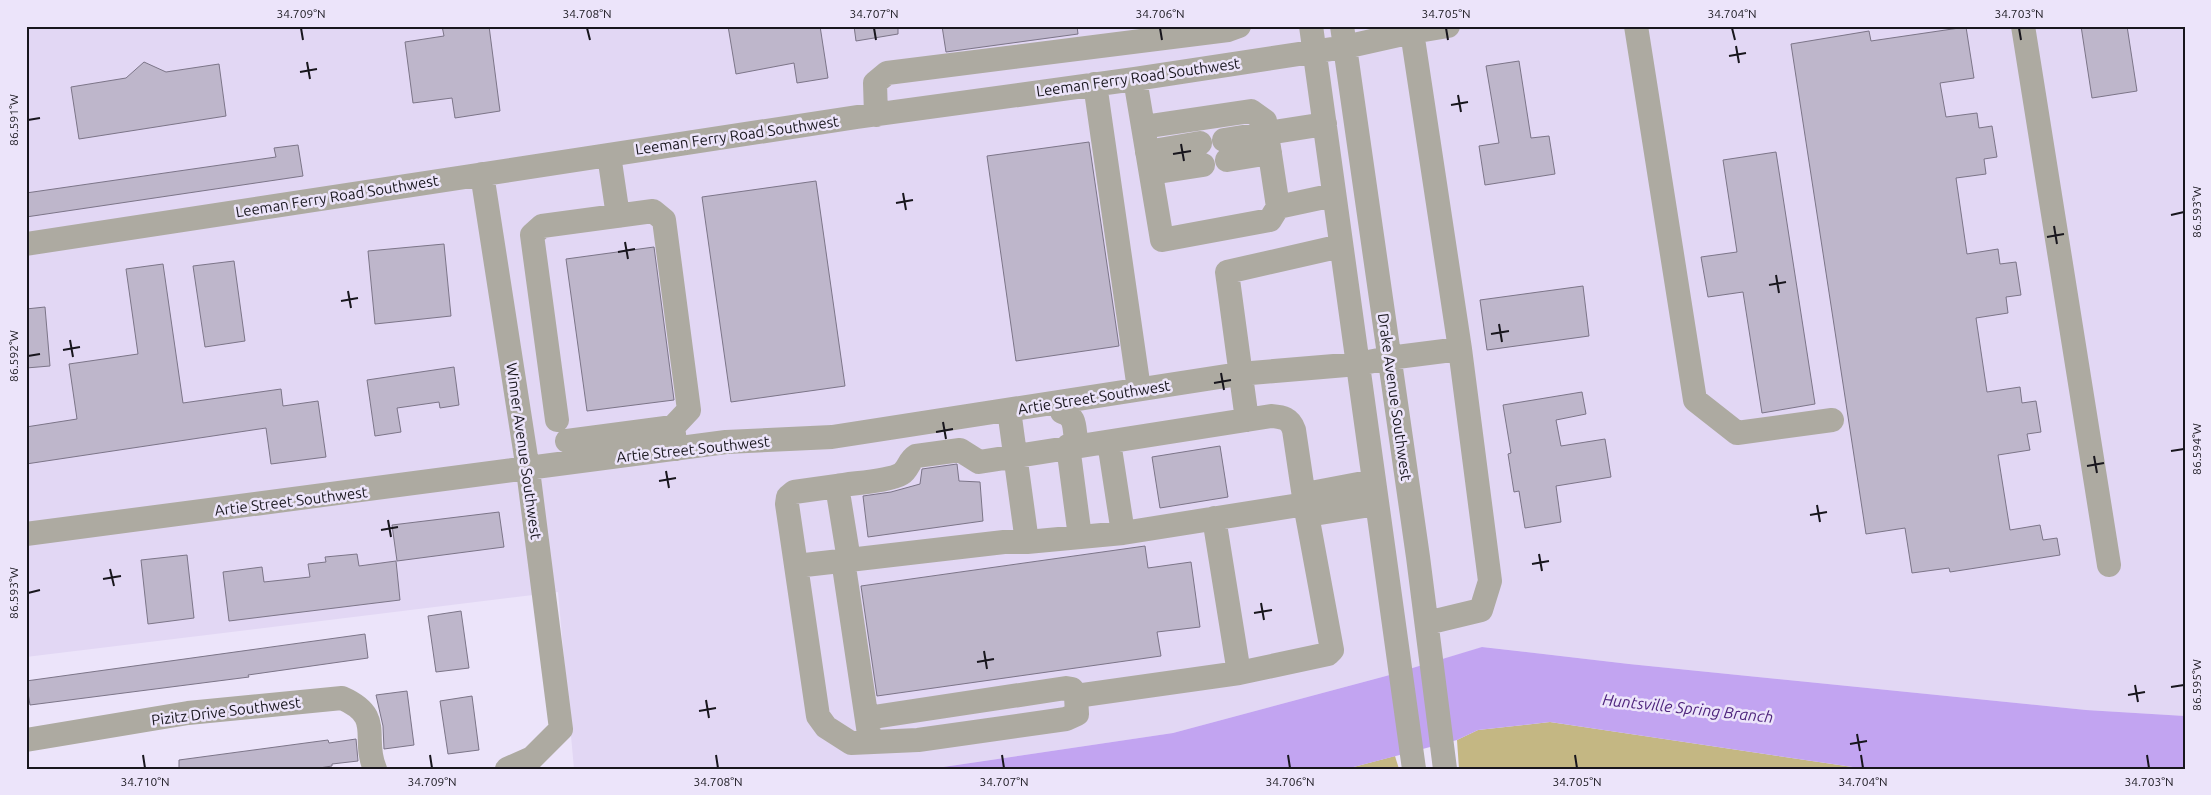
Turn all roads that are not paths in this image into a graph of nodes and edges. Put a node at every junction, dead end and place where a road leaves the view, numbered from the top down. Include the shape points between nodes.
1 (1239, 26) edge
2 (1311, 26) edge
3 (1448, 26) edge
4 (1636, 26) edge
5 (2023, 26) edge
6 (1412, 32) junction
7 (1192, 35) junction
8 (1344, 36) edge
9 (1315, 51) junction
10 (1198, 68) junction
11 (1135, 79) junction
12 (1095, 84) junction
13 (876, 114) junction
14 (1325, 124) junction
15 (1143, 127) junction
16 (1268, 143) junction
17 (1226, 150) dead end
18 (609, 154) junction
19 (1202, 154) dead end
20 (1149, 162) junction
21 (482, 174) junction
22 (1334, 195) junction
23 (1278, 207) junction
24 (618, 216) junction
25 (26, 244) edge
26 (1341, 246) junction
27 (1460, 349) junction
28 (1389, 358) junction
29 (1358, 364) junction
30 (1239, 374) junction
31 (1139, 390) junction
32 (1061, 407) junction
33 (1009, 410) junction
34 (557, 420) junction
35 (1247, 420) junction
36 (1832, 420) dead end
37 (521, 424) junction
38 (675, 438) junction
39 (1109, 442) junction
40 (1068, 447) junction
41 (569, 452) junction
42 (1016, 456) junction
43 (528, 470) junction
44 (1374, 481) junction
45 (838, 486) junction
46 (1308, 503) junction
47 (1378, 504) junction
48 (1214, 518) junction
49 (1123, 532) junction
50 (26, 534) edge
51 (1080, 537) junction
52 (1028, 542) junction
53 (846, 560) junction
54 (796, 566) junction
55 (2109, 566) dead end
56 (1426, 623) junction
57 (1239, 673) junction
58 (1076, 696) junction
59 (867, 718) junction
60 (26, 740) edge
61 (871, 743) junction
62 (1444, 758) edge
63 (1414, 764) edge
64 (375, 769) edge
65 (507, 769) edge

1 - 7 street
2 - 9 street
3 - 6 street, Leeman Ferry Road Southwest
4 - 36 street via 1695,400 1737,433
5 - 55 street
6 - 8 street, Leeman Ferry Road Southwest
6 - 27 street
7 - 10 street
7 - 13 street via 887,73 875,83
8 - 9 street, Leeman Ferry Road Southwest
8 - 28 street, Drake Avenue Southwest
9 - 10 street, Leeman Ferry Road Southwest
9 - 14 street
10 - 11 street, Leeman Ferry Road Southwest
11 - 12 street, Leeman Ferry Road Southwest
11 - 15 street
12 - 13 street, Leeman Ferry Road Southwest
12 - 31 street
13 - 18 street, Leeman Ferry Road Southwest
14 - 16 street
14 - 22 street
15 - 16 street via 1251,111 1265,121
15 - 20 street
16 - 17 street
16 - 23 street
18 - 21 street, Leeman Ferry Road Southwest
18 - 24 street
19 - 20 street
20 - 23 street via 1162,240 1270,220
21 - 25 street, Leeman Ferry Road Southwest
21 - 37 street, Winner Avenue Southwest
22 - 23 street
22 - 26 street
24 - 34 street via 542,226 532,235
24 - 38 street via 652,211 664,220 689,410
26 - 29 street
26 - 30 street via 1227,272
27 - 28 street, Artie Street Southwest
27 - 56 street via 1490,581 1481,610
28 - 29 street, Artie Street Southwest
28 - 56 street, Drake Avenue Southwest
29 - 30 street, Artie Street Southwest
29 - 44 street
30 - 31 street, Artie Street Southwest
30 - 35 street
31 - 32 street, Artie Street Southwest
32 - 33 street, Artie Street Southwest
32 - 40 street via 1054,421 1058,443
33 - 38 street, Artie Street Southwest via 832,436 726,442
33 - 42 street
34 - 37 street
34 - 41 street
35 - 39 street
35 - 46 street via 1272,416 1292,423
37 - 43 street, Winner Avenue Southwest
38 - 41 street, Artie Street Southwest
39 - 40 street
39 - 49 street
40 - 42 street
40 - 51 street
41 - 43 street, Artie Street Southwest
42 - 45 street via 979,462 960,450 916,456 911,459 907,470 898,476
42 - 52 street
43 - 50 street, Artie Street Southwest
43 - 65 street, Winner Avenue Southwest via 561,729 532,758
44 - 46 street via 1316,492
44 - 47 street
45 - 53 street
45 - 54 street via 794,492 788,496
46 - 47 street via 1320,513
46 - 48 street
46 - 57 street via 1332,650 1328,654
47 - 63 street
48 - 49 street
48 - 57 street
49 - 51 street
51 - 52 street
52 - 53 street
53 - 54 street
53 - 59 street
54 - 61 street via 818,716 826,728 851,743
56 - 62 street, Drake Avenue Southwest
57 - 58 street
58 - 59 street via 1072,689 1066,688
58 - 61 street via 1077,714 1066,719 918,740
59 - 61 street
60 - 64 street, Pizitz Drive Southwest via 188,713 342,698 357,705 368,719

